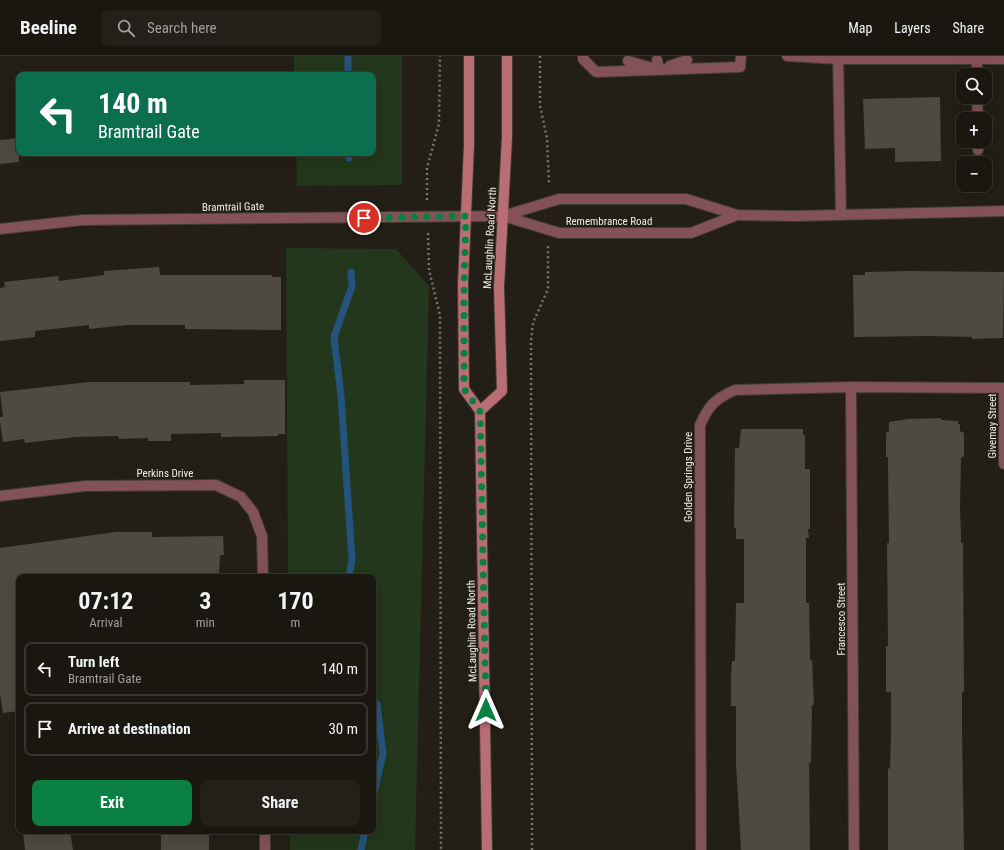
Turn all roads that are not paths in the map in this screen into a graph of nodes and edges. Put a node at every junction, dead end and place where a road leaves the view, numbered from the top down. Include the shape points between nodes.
1 (469, 56) edge
2 (507, 56) edge
3 (583, 56) edge
4 (741, 56) edge
5 (787, 56) edge
6 (838, 57) edge
7 (1004, 59) edge
8 (687, 60) dead end
9 (977, 60) junction
10 (628, 61) dead end
11 (658, 65) junction
12 (977, 68) edge
13 (1004, 211) edge
14 (737, 215) junction
15 (841, 215) junction
16 (466, 216) junction
17 (503, 216) junction
18 (0, 228) edge
19 (851, 387) junction
20 (1004, 388) edge
21 (480, 411) junction
22 (1004, 464) edge
23 (0, 496) edge
24 (263, 574) edge
25 (265, 834) edge
26 (265, 850) edge
27 (487, 850) edge
28 (701, 850) edge
29 (854, 850) edge

1 - 16 main road
2 - 17 main road, McLaughlin Road North via 507,137
3 - 11 street via 596,72
4 - 11 street via 740,67
5 - 6 street
6 - 9 street
6 - 15 street
7 - 9 street
8 - 11 street
9 - 12 street
10 - 11 street
13 - 15 street, Remembrance Road
14 - 15 street, Remembrance Road
14 - 17 street, Remembrance Road via 686,199 559,199
14 - 17 street, Remembrance Road via 691,233 559,233
16 - 17 street, Bramtrail Gate
16 - 18 street, Bramtrail Gate via 83,220
16 - 21 main road via 464,389
17 - 21 main road, McLaughlin Road North via 499,287 502,391
19 - 20 street, Golden Springs Drive
19 - 28 street, Golden Springs Drive via 735,390 720,397 707,408 700,425
19 - 29 street, Francesco Street
20 - 22 street, Givemay Street
21 - 27 main road, McLaughlin Road North
23 - 24 street, Perkins Drive via 85,486 216,485 241,496 253,512 262,536
25 - 26 street

